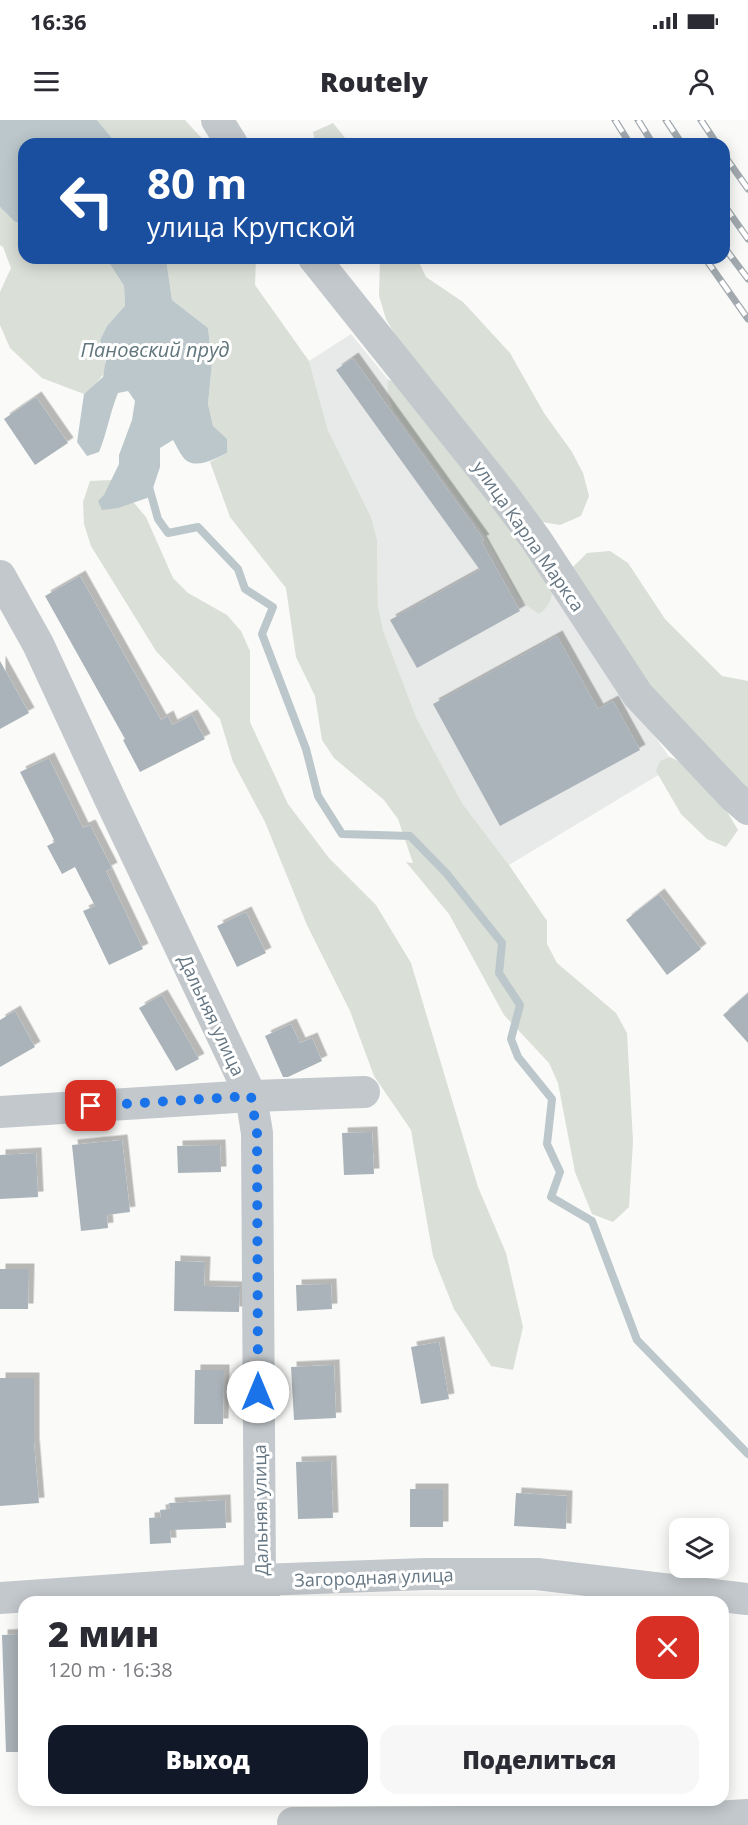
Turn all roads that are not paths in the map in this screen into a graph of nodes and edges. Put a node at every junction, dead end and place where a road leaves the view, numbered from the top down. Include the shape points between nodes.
1 (217, 120) edge
2 (228, 138) edge
3 (319, 264) edge
4 (0, 576) edge
5 (748, 809) edge
6 (364, 1092) dead end
7 (251, 1096) junction
8 (0, 1112) edge
9 (262, 1591) edge
10 (75, 1596) edge
11 (722, 1596) edge
12 (729, 1597) edge
13 (0, 1598) edge
14 (18, 1598) edge
15 (747, 1599) edge
16 (748, 1815) edge
17 (292, 1816) edge

1 - 2 street
3 - 5 street, улица Карла Маркса via 537,541 638,695
4 - 7 street, Дальняя улица via 39,644
6 - 7 street
7 - 8 street
7 - 9 street, Дальняя улица via 257,1133
9 - 10 street, Загородная улица
9 - 11 street, Загородная улица via 425,1574 537,1574
12 - 15 street, Загородная улица
13 - 14 street, Загородная улица
16 - 17 street via 648,1821

